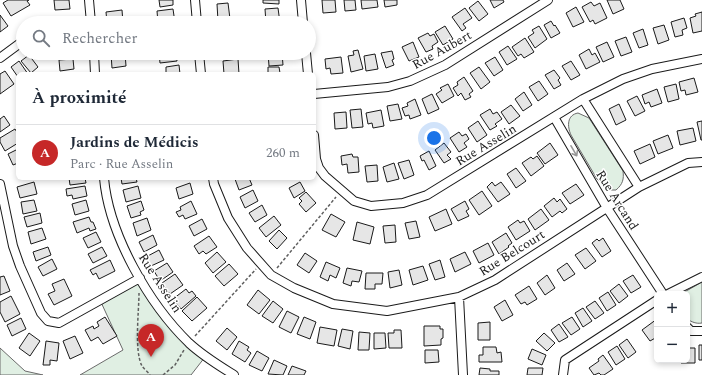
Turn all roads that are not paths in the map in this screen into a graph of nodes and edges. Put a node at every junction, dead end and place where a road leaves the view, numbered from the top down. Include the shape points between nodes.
1 (89, 0) edge
2 (195, 0) edge
3 (301, 0) edge
4 (548, 0) edge
5 (90, 16) edge
6 (196, 16) edge
7 (302, 16) edge
8 (16, 46) edge
9 (0, 58) edge
10 (702, 59) edge
11 (94, 60) edge
12 (200, 60) edge
13 (307, 60) edge
14 (95, 72) edge
15 (201, 72) edge
16 (308, 72) edge
17 (316, 94) edge
18 (583, 99) junction
19 (554, 117) junction
20 (316, 159) edge
21 (702, 162) edge
22 (104, 180) edge
23 (213, 180) edge
24 (0, 184) edge
25 (639, 187) junction
26 (607, 208) junction
27 (702, 277) edge
28 (140, 278) junction
29 (661, 291) edge
30 (674, 291) edge
31 (459, 297) junction
32 (654, 302) edge
33 (690, 330) edge
34 (702, 331) edge
35 (234, 375) edge
36 (463, 375) edge
37 (563, 375) edge

1 - 5 street
2 - 6 street
3 - 7 street
4 - 17 street, Rue Aubert via 445,64 410,81 388,87
8 - 9 street
10 - 18 street, Rue Asselin via 652,69 623,79
11 - 14 street
12 - 15 street
13 - 16 street
18 - 19 street, Rue Asselin
18 - 25 street, Rue Arcand
19 - 20 street, Rue Asselin via 427,195 403,203 371,206 354,201 324,176
19 -> 26 street, Rue Arcand
21 - 25 street, Rue Belcourt via 688,163
22 - 28 street, Rue Asselin via 119,239
23 - 31 street, Rue Belcourt via 228,218 247,248 271,275 294,288 333,304 386,311
24 - 28 street via 13,246 20,266 41,313 48,321 59,323
25 - 26 street, Rue Belcourt
26 - 29 street, Rue Arcand
26 - 31 street, Rue Belcourt via 495,280
27 - 30 street
28 - 35 street, Rue Asselin via 163,313 189,343 205,357
31 - 36 street
32 - 37 street via 565,360
33 - 34 street

